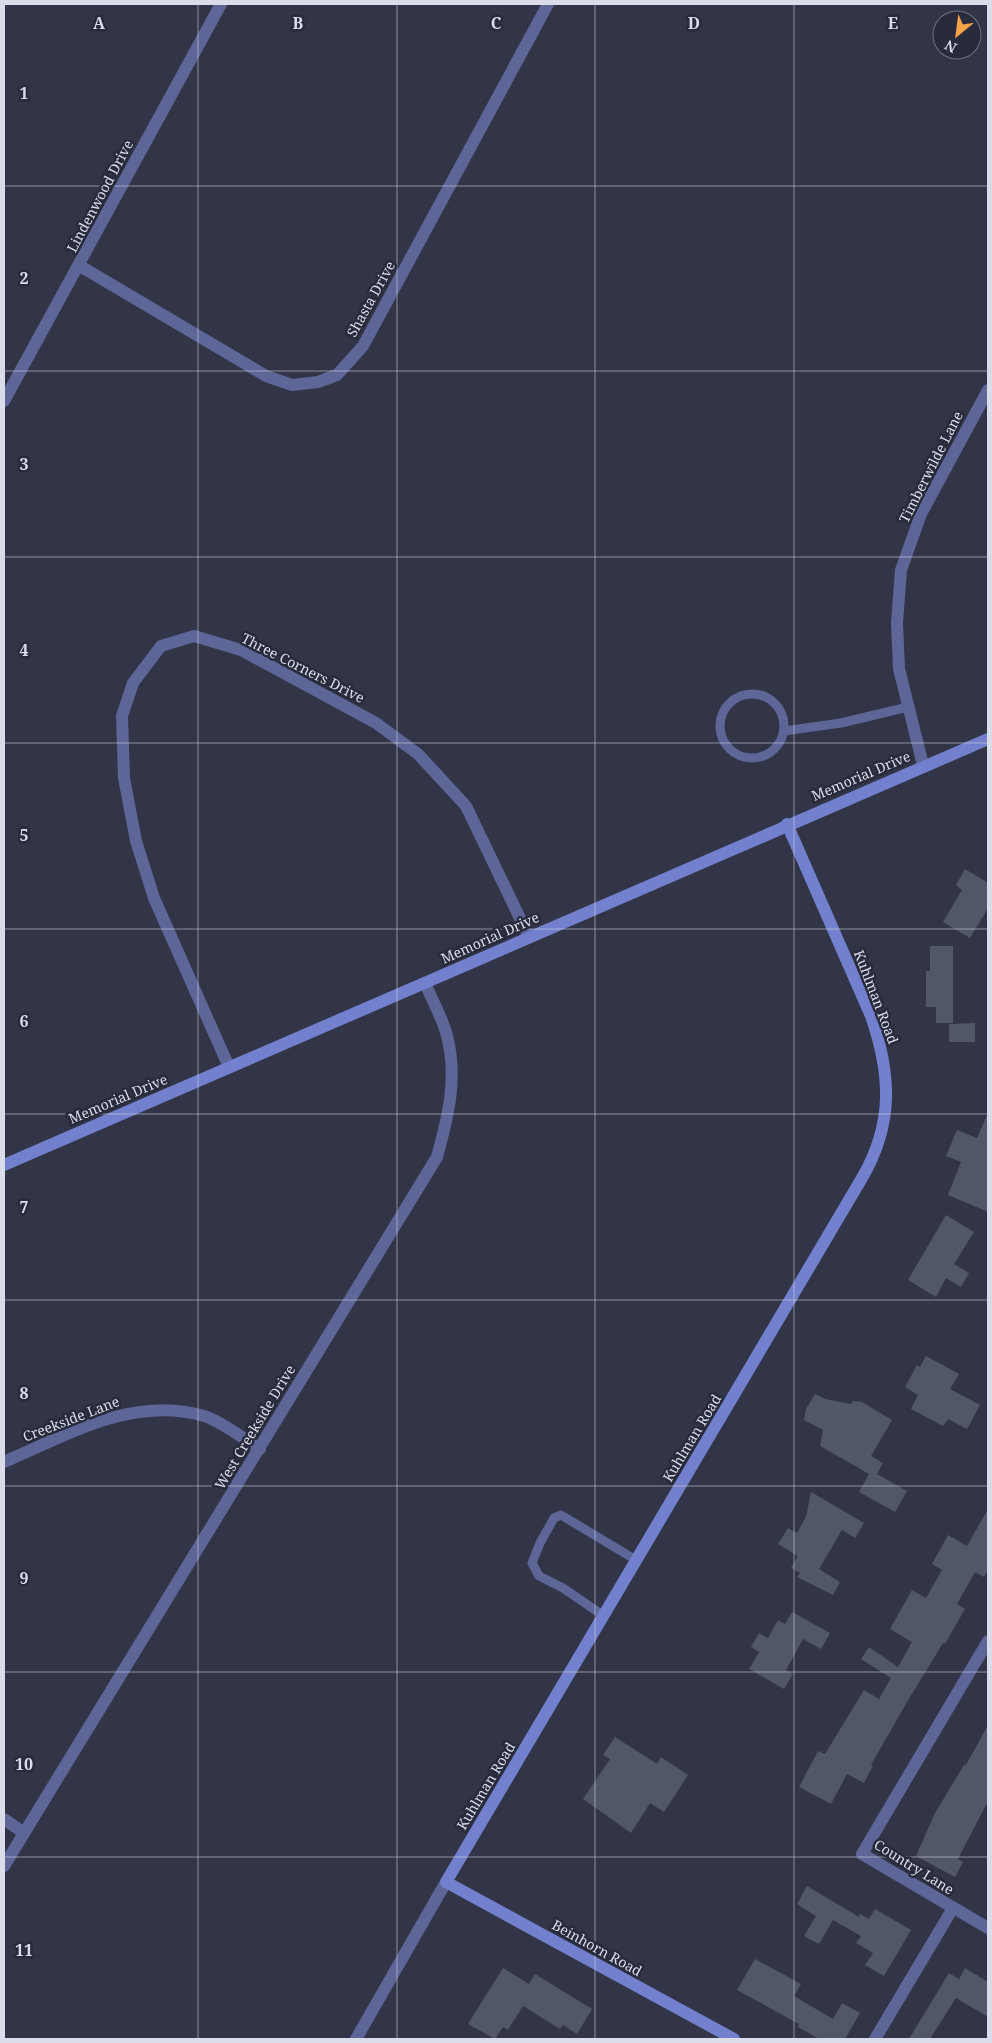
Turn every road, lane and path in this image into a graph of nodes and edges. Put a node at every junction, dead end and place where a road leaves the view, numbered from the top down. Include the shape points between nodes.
1 (221, 4) edge
2 (548, 4) edge
3 (80, 266) junction
4 (988, 390) edge
5 (4, 402) edge
6 (908, 707) junction
7 (784, 731) junction
8 (988, 738) edge
9 (923, 766) junction
10 (787, 824) junction
11 (529, 937) junction
12 (425, 983) junction
13 (229, 1067) junction
14 (4, 1165) edge
15 (260, 1448) junction
16 (4, 1462) edge
17 (636, 1560) junction
18 (604, 1616) junction
19 (988, 1641) edge
20 (4, 1818) edge
21 (24, 1833) junction
22 (4, 1866) edge
23 (446, 1882) junction
24 (953, 1908) junction
25 (988, 1928) edge
26 (356, 2039) edge
27 (734, 2039) edge
28 (875, 2039) edge

1 - 3 street, Lindenwood Drive
2 - 3 street, Shasta Drive via 363,346 337,375 318,382 292,385 266,376
3 - 5 street, Lindenwood Drive
4 - 6 street, Timberwilde Lane via 921,514 901,570 897,623 899,669
6 - 7 lane via 841,723
6 - 9 street, Timberwilde Lane
7 - 7 lane via 780,710 770,699 756,694 746,694 728,704 722,712 720,734 725,744 743,757 764,756 774,750
8 - 9 street, Memorial Drive
9 - 10 street, Memorial Drive
10 - 11 street, Memorial Drive
10 - 17 street, Kuhlman Road via 881,1047 888,1092 886,1114 869,1166
11 - 12 street, Memorial Drive
11 - 13 street, Three Corners Drive via 466,806 418,754 376,723 241,650 194,636 161,646 133,683 122,716 124,778 136,841 154,898
12 - 13 street, Memorial Drive
12 - 15 street, West Creekside Drive via 448,1036 453,1081 449,1117 437,1157
13 - 14 street, Memorial Drive
15 - 16 street, Creekside Lane via 206,1416 168,1408 136,1411 108,1419
15 - 21 street, West Creekside Drive
17 - 18 street, Kuhlman Road
17 - 18 lane via 561,1515 554,1518 532,1563 539,1576
18 - 23 street, Kuhlman Road
19 - 24 street, Country Lane via 862,1854
20 - 21 street
21 - 22 street, West Creekside Drive
23 - 26 street, Kuhlman Road
23 - 27 street, Beinhorn Road
24 - 25 street
24 - 28 street, Country Lane

